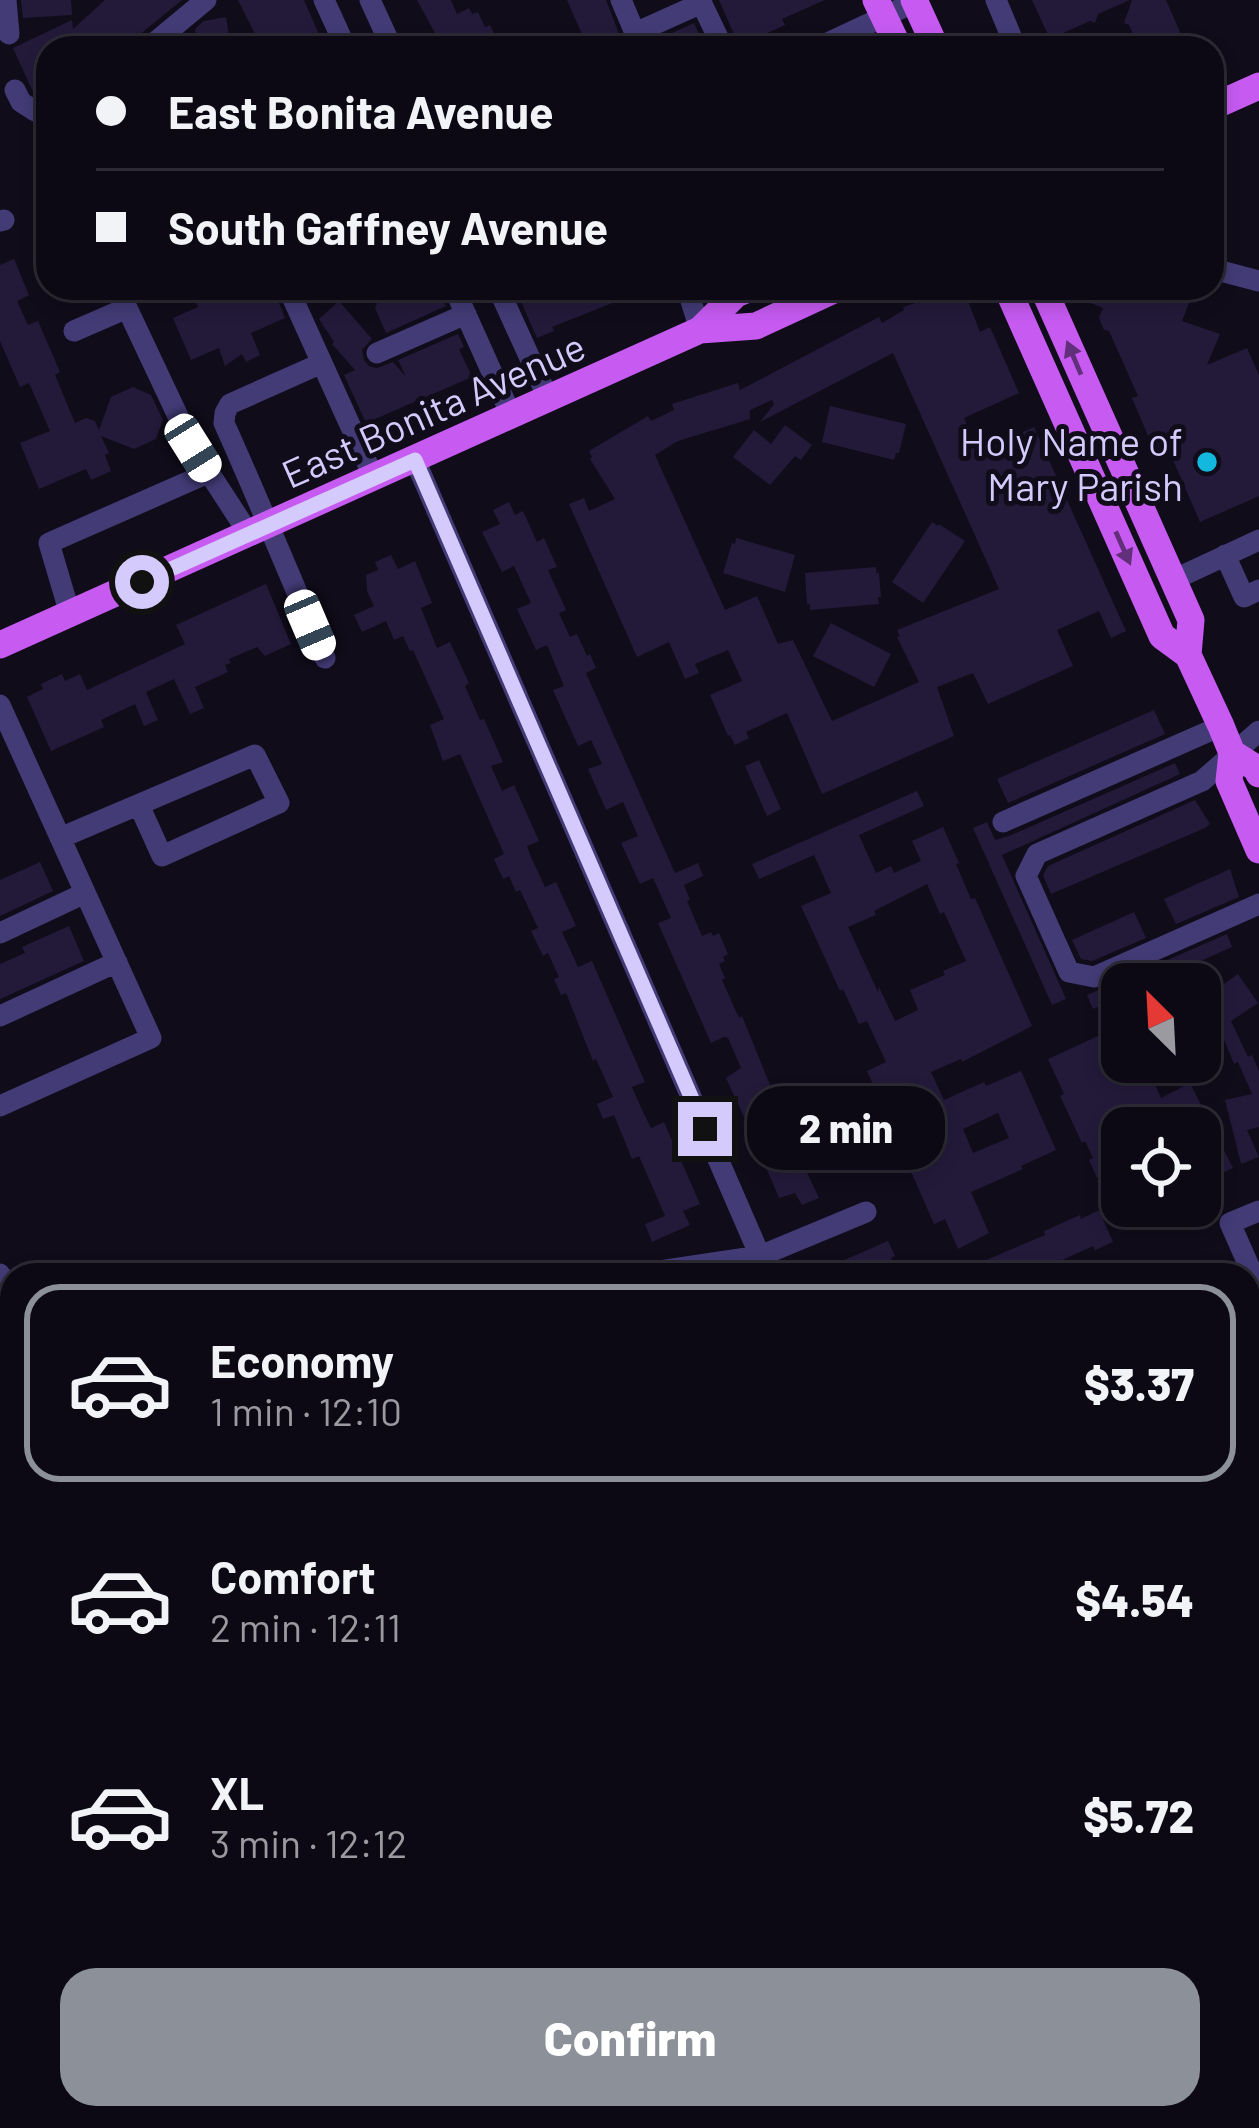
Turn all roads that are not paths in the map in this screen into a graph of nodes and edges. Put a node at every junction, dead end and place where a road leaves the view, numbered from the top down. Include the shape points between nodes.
1 (6, 0) edge
2 (206, 0) edge
3 (324, 0) edge
4 (370, 0) edge
5 (621, 0) edge
6 (995, 0) edge
7 (701, 1) edge
8 (915, 1) edge
9 (880, 8) edge
10 (9, 34) dead end
11 (162, 36) edge
12 (340, 36) edge
13 (386, 36) edge
14 (717, 36) edge
15 (850, 36) edge
16 (893, 36) edge
17 (931, 36) edge
18 (1008, 36) edge
19 (1259, 86) edge
20 (16, 90) dead end
21 (1224, 101) edge
22 (36, 110) edge
23 (1224, 272) edge
24 (1259, 281) edge
25 (293, 300) edge
26 (460, 300) edge
27 (510, 300) edge
28 (691, 300) edge
29 (730, 300) edge
30 (812, 300) edge
31 (1012, 300) edge
32 (1048, 300) edge
33 (466, 314) junction
34 (700, 330) junction
35 (74, 332) dead end
36 (377, 353) dead end
37 (322, 363) junction
38 (549, 400) junction
39 (512, 416) junction
40 (415, 460) junction
41 (208, 473) junction
42 (374, 478) junction
43 (260, 529) junction
44 (1259, 539) edge
45 (1225, 555) junction
46 (1173, 580) junction
47 (1259, 590) edge
48 (70, 614) junction
49 (0, 645) edge
50 (1188, 655) junction
51 (325, 658) dead end
52 (1, 710) edge
53 (1221, 726) junction
54 (1259, 731) edge
55 (1246, 750) edge
56 (1259, 774) edge
57 (139, 805) junction
58 (1003, 822) dead end
59 (60, 838) junction
60 (1259, 850) edge
61 (85, 893) junction
62 (1259, 904) edge
63 (0, 933) edge
64 (116, 962) junction
65 (0, 1016) edge
66 (0, 1106) edge
67 (1259, 1211) edge
68 (866, 1212) dead end
69 (760, 1256) junction
70 (713, 1263) edge
71 (1248, 1263) edge

1 - 10 street
2 - 11 street
3 - 12 street
4 - 13 street
5 - 7 street via 635,33
6 - 18 street
7 - 14 street
8 - 9 street
8 - 17 main road
9 - 15 street
9 - 16 main road
19 - 21 main road
20 - 22 street
23 - 24 street
25 - 37 street
26 - 33 street
27 - 38 street
28 - 34 street
29 - 34 main road, East Bonita Avenue
30 - 34 main road, East Bonita Avenue via 756,326
31 -> 50 main road via 1162,636
46 -> 32 main road
33 - 36 street
33 - 39 street
34 - 38 main road, East Bonita Avenue
35 - 41 street via 127,308
37 - 42 street
37 - 43 street via 224,413
38 - 39 main road, East Bonita Avenue
39 - 40 main road, East Bonita Avenue
40 - 42 main road, East Bonita Avenue
40 - 69 street
41 - 43 street
41 - 48 street via 50,543
42 - 43 main road, East Bonita Avenue
43 - 48 main road, East Bonita Avenue
43 - 51 street
44 - 45 street
45 - 46 street
45 - 47 street via 1244,597
46 - 50 main road via 1191,620
48 - 49 main road, East Bonita Avenue
50 - 53 main road
52 - 59 street
53 - 55 main road
53 - 58 street
54 - 55 street
55 - 56 main road
55 - 60 main road via 1229,781
55 - 62 street via 1202,781 1036,854 1026,876 1069,972 1094,977
57 - 57 street via 255,755 279,803 162,856
57 - 59 street
59 - 61 street
61 - 63 street
61 - 64 street
64 - 65 street
64 - 66 street via 151,1038
67 - 71 street via 1230,1223
68 - 69 street
69 - 70 street

